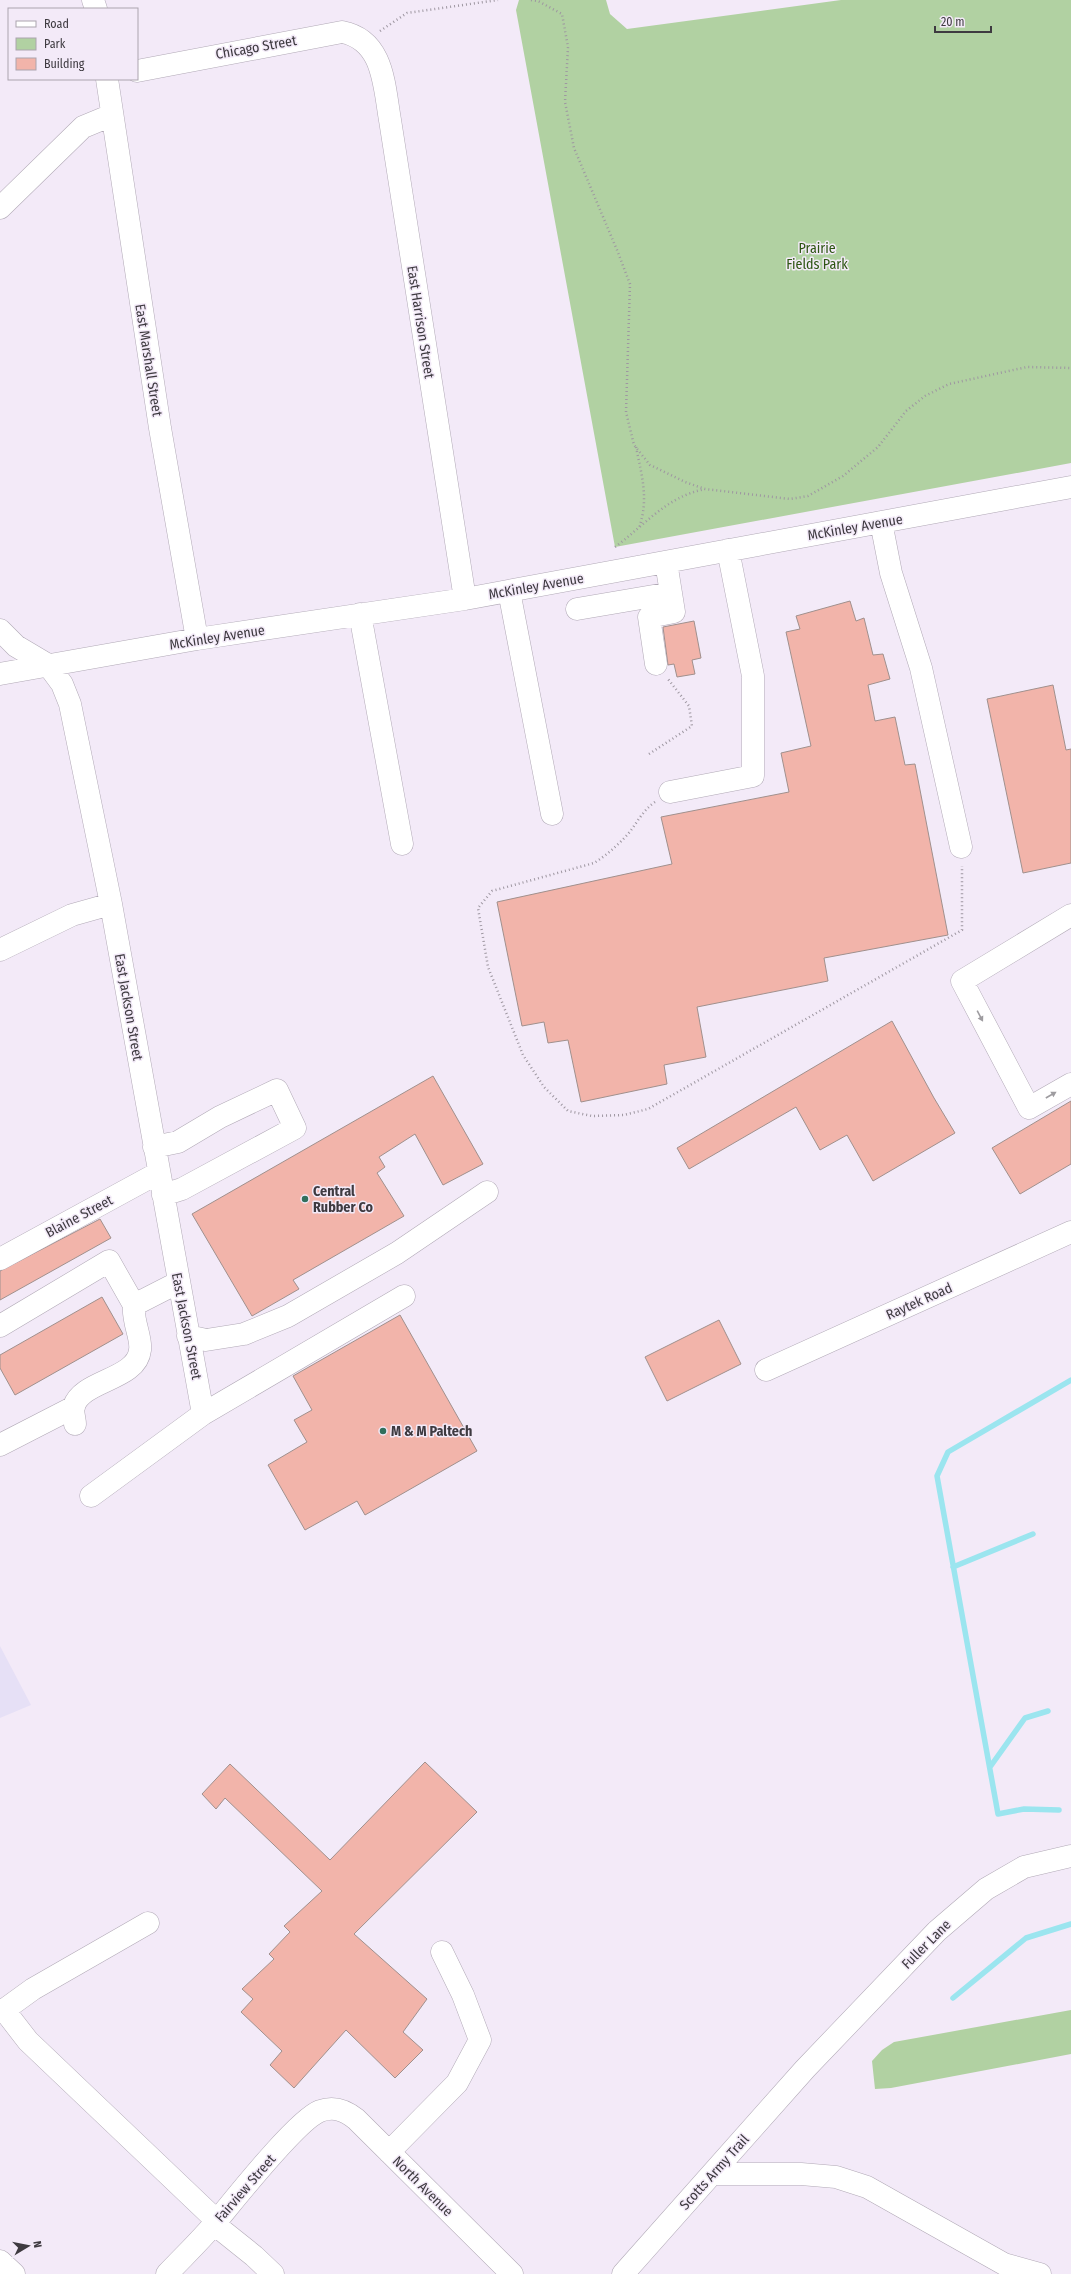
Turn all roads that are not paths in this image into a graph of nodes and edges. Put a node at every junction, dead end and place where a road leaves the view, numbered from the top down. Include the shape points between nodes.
1 (368, 44) joint
2 (138, 71) edge
3 (107, 80) edge
4 (112, 116) junction
5 (0, 208) edge
6 (1071, 487) edge
7 (881, 522) junction
8 (728, 550) junction
9 (666, 562) junction
10 (509, 590) junction
11 (671, 593) junction
12 (465, 599) junction
13 (577, 609) dead end
14 (360, 614) junction
15 (0, 630) edge
16 (197, 640) junction
17 (656, 664) road end
18 (48, 665) junction
19 (0, 674) edge
20 (670, 792) road end
21 (552, 814) dead end
22 (402, 844) dead end
23 (962, 847) road end
24 (111, 904) junction
25 (1071, 915) edge
26 (0, 950) edge
27 (1071, 1084) edge
28 (154, 1147) junction
29 (158, 1173) junction
30 (487, 1192) dead end
31 (163, 1195) junction
32 (1071, 1232) edge
33 (0, 1259) edge
34 (179, 1282) junction
35 (404, 1296) dead end
36 (134, 1305) junction
37 (0, 1326) edge
38 (188, 1336) junction
39 (766, 1370) dead end
40 (204, 1414) junction
41 (0, 1444) edge
42 (90, 1496) dead end
43 (1071, 1856) edge
44 (148, 1923) dead end
45 (442, 1952) dead end
46 (2, 2010) edge
47 (805, 2069) joint
48 (329, 2109) joint
49 (389, 2152) junction
50 (712, 2174) junction
51 (215, 2222) junction
52 (0, 2262) edge
53 (14, 2274) edge
54 (167, 2274) edge
55 (273, 2274) edge
56 (512, 2274) edge
57 (623, 2274) edge
58 (1040, 2274) edge

1 - 2 street, Chicago Street via 350,33 342,32
1 - 12 street, East Harrison Street via 380,67
3 - 4 street, East Marshall Street
4 - 5 street via 83,127
4 - 16 street, East Marshall Street via 160,428
6 - 7 street, McKinley Avenue
7 - 8 street, McKinley Avenue
7 - 23 street via 891,573 921,668
8 - 9 street, McKinley Avenue
8 - 20 street via 753,676 753,776
9 - 10 street, McKinley Avenue
9 - 11 street
10 - 12 street, McKinley Avenue
10 - 21 street
11 - 13 street
11 - 17 street via 674,612 649,617
12 - 14 street, McKinley Avenue
14 - 16 street, McKinley Avenue
14 - 22 street
15 - 18 street, East Jackson Street via 16,646
16 - 18 street, McKinley Avenue
18 - 19 street, McKinley Avenue
18 - 24 street, East Jackson Street via 62,684 70,704
24 - 26 street via 72,915
24 - 28 street, East Jackson Street
25 -> 27 street via 962,981 1029,1108
28 - 29 street, East Jackson Street
28 - 31 street via 178,1142 220,1117 277,1090 295,1128 182,1189
29 - 31 street, East Jackson Street
29 - 33 street, Blaine Street
30 - 38 street via 397,1253 288,1316 244,1334 206,1340
31 - 34 street, East Jackson Street
32 - 39 street, Raytek Road
34 - 36 street
34 - 38 street, East Jackson Street
35 - 40 street
36 - 37 street via 108,1261
36 - 41 street via 133,1314 141,1350 135,1364 79,1396 74,1415
38 - 40 street, East Jackson Street
40 - 42 street
43 - 47 street, Fuller Lane via 1024,1867 986,1889 937,1931
44 - 46 street via 33,1989
45 - 49 street via 463,1995 480,2040 457,2083
46 - 51 street via 28,2042
47 - 50 street, Scotts Army Trail
48 - 49 street, North Avenue via 349,2113
48 - 51 street, Fairview Street via 318,2112 293,2132
49 - 56 street, North Avenue
50 - 57 street, Scotts Army Trail
50 - 58 street via 801,2174 836,2177 867,2187 1004,2264
51 - 54 street, Fairview Street
51 - 55 street
52 - 53 street

